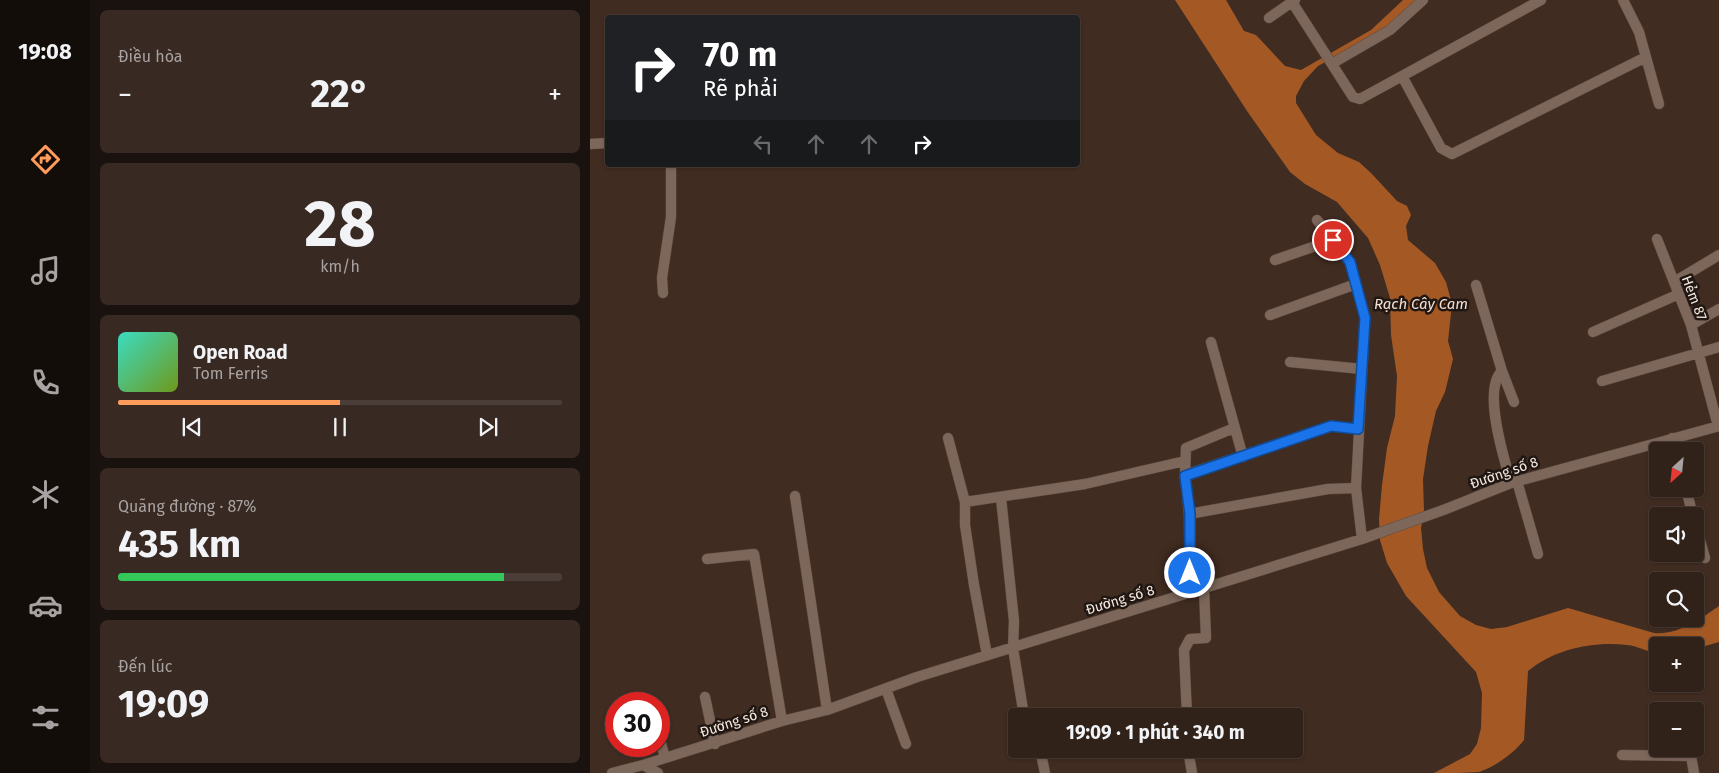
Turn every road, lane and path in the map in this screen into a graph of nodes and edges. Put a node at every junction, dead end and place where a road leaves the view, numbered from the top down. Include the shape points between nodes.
1 (1423, 0) edge
2 (1541, 0) edge
3 (1623, 0) edge
4 (1293, 1) edge
5 (1269, 18) dead end
6 (1646, 56) junction
7 (1333, 63) junction
8 (1402, 76) junction
9 (1660, 104) dead end
10 (605, 143) edge
11 (590, 144) edge
12 (671, 167) edge
13 (1317, 220) dead end
14 (1657, 239) dead end
15 (1333, 240) junction
16 (1719, 254) edge
17 (1276, 260) dead end
18 (1674, 282) junction
19 (1356, 284) junction
20 (1476, 285) dead end
21 (663, 293) dead end
22 (1678, 294) junction
23 (1719, 309) edge
24 (1270, 314) dead end
25 (1690, 325) junction
26 (1593, 332) dead end
27 (1211, 342) dead end
28 (1719, 347) edge
29 (1698, 353) junction
30 (1290, 362) dead end
31 (1362, 369) junction
32 (1502, 371) junction
33 (1602, 381) dead end
34 (1514, 402) dead end
35 (1718, 426) edge
36 (1234, 428) junction
37 (1358, 429) junction
38 (948, 438) dead end
39 (1672, 438) junction
40 (1673, 442) edge
41 (1242, 457) junction
42 (1185, 461) junction
43 (1185, 476) junction
44 (1514, 482) junction
45 (1356, 488) junction
46 (795, 496) dead end
47 (1001, 498) junction
48 (965, 502) junction
49 (1190, 514) junction
50 (1365, 538) junction
51 (1538, 554) dead end
52 (1704, 554) edge
53 (1705, 558) dead end
54 (708, 559) dead end
55 (1204, 588) junction
56 (1190, 593) junction
57 (1013, 648) junction
58 (988, 655) junction
59 (886, 689) junction
60 (705, 696) dead end
61 (1023, 708) edge
62 (1187, 708) edge
63 (827, 710) junction
64 (782, 721) junction
65 (715, 744) junction
66 (906, 744) dead end
67 (1622, 755) dead end
68 (665, 758) joint
69 (1042, 758) edge
70 (1190, 758) edge
71 (643, 765) junction
72 (614, 772) edge
73 (658, 773) edge
74 (1045, 773) edge
75 (1192, 773) edge
76 (1694, 773) edge

1 - 7 street via 1390,30
2 - 8 street
3 - 6 street via 1639,32
4 - 5 street
4 - 7 street
6 - 8 street via 1452,154 1441,148
6 - 9 street
7 - 8 street via 1353,97 1360,99
10 - 11 street
12 - 21 street via 671,217 662,278
13 - 15 street
14 - 18 street, Hẻm 87
15 - 17 street
15 - 19 street via 1350,262
16 - 18 street
18 - 22 street, Hẻm 87
19 - 24 street
19 - 31 street via 1365,318
20 - 32 street
22 - 25 street, Hẻm 87
22 - 26 street
23 - 25 street
25 - 29 street, Hẻm 87
27 - 36 street
28 - 29 street
29 - 33 street
29 - 35 street, Hẻm 87
30 - 31 street
31 - 37 street
32 - 34 street
32 - 44 street via 1494,384 1496,424
35 - 39 street, Đường số 8
36 - 41 street
36 - 42 street via 1186,448
37 - 41 street via 1331,426
37 - 45 street
38 - 48 street
39 - 40 street
39 - 44 street, Đường số 8
41 - 43 street
42 - 43 street
42 - 47 street via 1085,484
43 - 49 street
44 - 50 street, Đường số 8
44 - 51 street
45 - 49 street
45 - 50 street
46 - 63 street
47 - 48 street
47 - 57 street via 1014,621
48 - 58 street via 965,526
49 - 56 street
50 - 55 street, Đường số 8
52 - 53 street
54 - 64 street via 754,554
55 - 56 street, Đường số 8
55 - 62 street via 1206,638 1190,640 1184,650
56 - 57 street, Đường số 8
57 - 58 street, Đường số 8
57 - 61 street
58 - 59 street, Đường số 8
59 - 63 street, Đường số 8
59 - 66 street
60 - 65 street
63 - 64 street, Đường số 8
64 - 65 street, Đường số 8
65 - 68 street, Đường số 8
67 - 76 street via 1691,756
68 - 71 street, Đường số 8
69 - 74 street
70 - 75 street
71 - 72 street, Đường số 8
71 - 73 street

